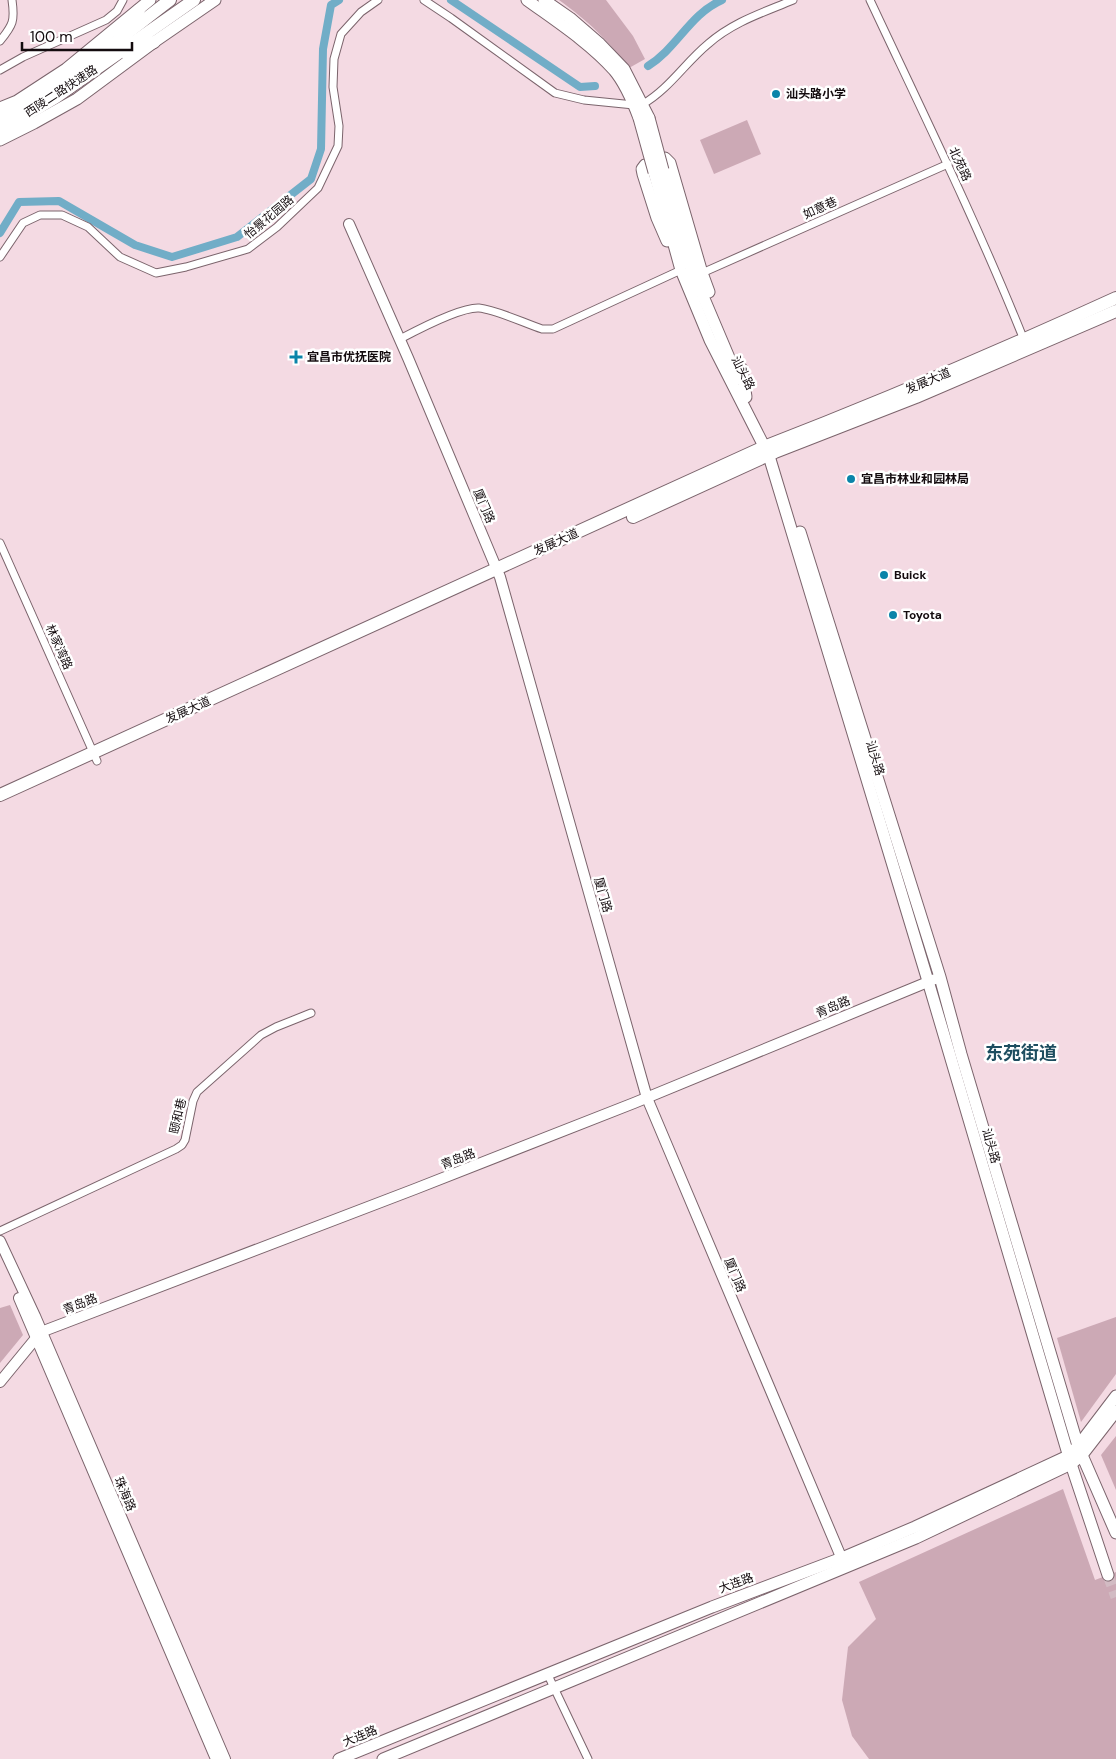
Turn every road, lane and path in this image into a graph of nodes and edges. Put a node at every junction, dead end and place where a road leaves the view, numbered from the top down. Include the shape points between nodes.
1 (12, 0) edge
2 (123, 0) edge
3 (150, 0) edge
4 (170, 0) edge
5 (194, 0) edge
6 (215, 0) edge
7 (378, 0) edge
8 (424, 0) edge
9 (527, 0) edge
10 (544, 0) edge
11 (792, 0) edge
12 (870, 0) edge
13 (140, 10) junction
14 (0, 41) edge
15 (154, 42) junction
16 (92, 66) junction
17 (0, 70) edge
18 (639, 105) junction
19 (0, 108) edge
20 (0, 118) edge
21 (0, 128) edge
22 (0, 140) edge
23 (665, 158) dead end
24 (948, 164) junction
25 (654, 169) junction
26 (349, 224) dead end
27 (0, 257) edge
28 (681, 270) junction
29 (702, 273) junction
30 (1116, 298) edge
31 (1116, 311) edge
32 (400, 339) junction
33 (1024, 340) junction
34 (746, 397) junction
35 (770, 450) junction
36 (0, 543) edge
37 (498, 574) junction
38 (96, 757) junction
39 (0, 795) edge
40 (0, 804) edge
41 (940, 977) junction
42 (928, 982) junction
43 (311, 1013) dead end
44 (647, 1098) junction
45 (0, 1231) edge
46 (0, 1241) edge
47 (0, 1256) edge
48 (39, 1335) junction
49 (0, 1382) edge
50 (1116, 1396) edge
51 (1116, 1411) edge
52 (1080, 1450) junction
53 (1069, 1460) junction
54 (1116, 1533) edge
55 (843, 1563) junction
56 (1108, 1574) tunnel mouth
57 (547, 1673) junction
58 (554, 1688) junction
59 (216, 1759) edge
60 (225, 1759) edge
61 (339, 1759) edge
62 (383, 1759) edge
63 (588, 1759) edge

1 - 14 street via 12,26
2 - 17 street via 117,11 106,20
3 - 13 main road
4 - 16 highway, 西陵二路快速路
5 - 16 highway, 西陵二路快速路
6 - 15 main road
7 - 27 street, 怡景花园路 via 361,12 341,34 334,59 333,87 339,126 338,146 318,188 248,249 156,273 120,256 88,227 62,215 40,215 23,224
8 - 18 street via 555,92 584,100
9 - 18 main road, 汕头路 via 594,51 615,71
10 - 18 main road, 汕头路 via 570,18 624,69
11 - 18 street via 722,32 658,96
12 - 24 street, 北苑路
13 - 16 highway
13 - 19 main road via 66,69 17,101
15 - 16 highway
15 - 22 main road via 77,99
16 - 20 highway, 西陵二路快速路
16 - 21 highway, 西陵二路快速路 via 56,97
18 - 25 main road, 汕头路, bridge
23 - 29 main road via 670,163
24 - 29 street, 如意巷
24 - 33 street, 北苑路
25 - 28 main road, 汕头路
25 - 34 main road, 汕头路 via 691,268
26 - 32 street, 厦门路
28 - 32 street via 553,329 542,329 478,308 432,322
28 - 35 main road, 汕头路 via 710,340
29 - 34 main road via 743,373
30 - 33 highway, 发展大道
31 - 35 highway, 发展大道 via 916,397
32 - 37 street, 厦门路
33 - 35 highway, 发展大道
34 - 35 main road, 汕头路
35 - 37 highway, 发展大道
35 - 41 main road, 汕头路
35 - 42 main road, 汕头路
36 - 38 street, 林家湾路
37 - 38 highway, 发展大道
37 - 44 street, 厦门路
38 - 39 highway, 发展大道
38 - 40 highway, 发展大道
41 - 42 street, 青岛路
41 - 52 main road, 汕头路
42 - 44 street, 青岛路
42 - 53 main road, 汕头路
43 - 45 street, 颐和巷 via 261,1035 197,1092 182,1145
44 - 48 street, 青岛路
44 - 55 street, 厦门路
46 - 48 street, 珠海路
47 - 48 street, 珠海路
48 - 49 street, 青岛路
48 - 59 street, 珠海路
48 - 60 street, 珠海路
50 - 52 main road, 大连路
51 - 52 main road, 大连路
52 - 53 main road, 大连路
52 - 54 main road, 汕头路
53 - 55 main road, 大连路 via 915,1527
53 - 56 main road, 汕头路
55 - 57 main road, 大连路 via 712,1607
55 - 58 main road, 大连路
57 - 58 street
57 - 61 main road, 大连路
58 - 62 main road, 大连路
58 - 63 street

